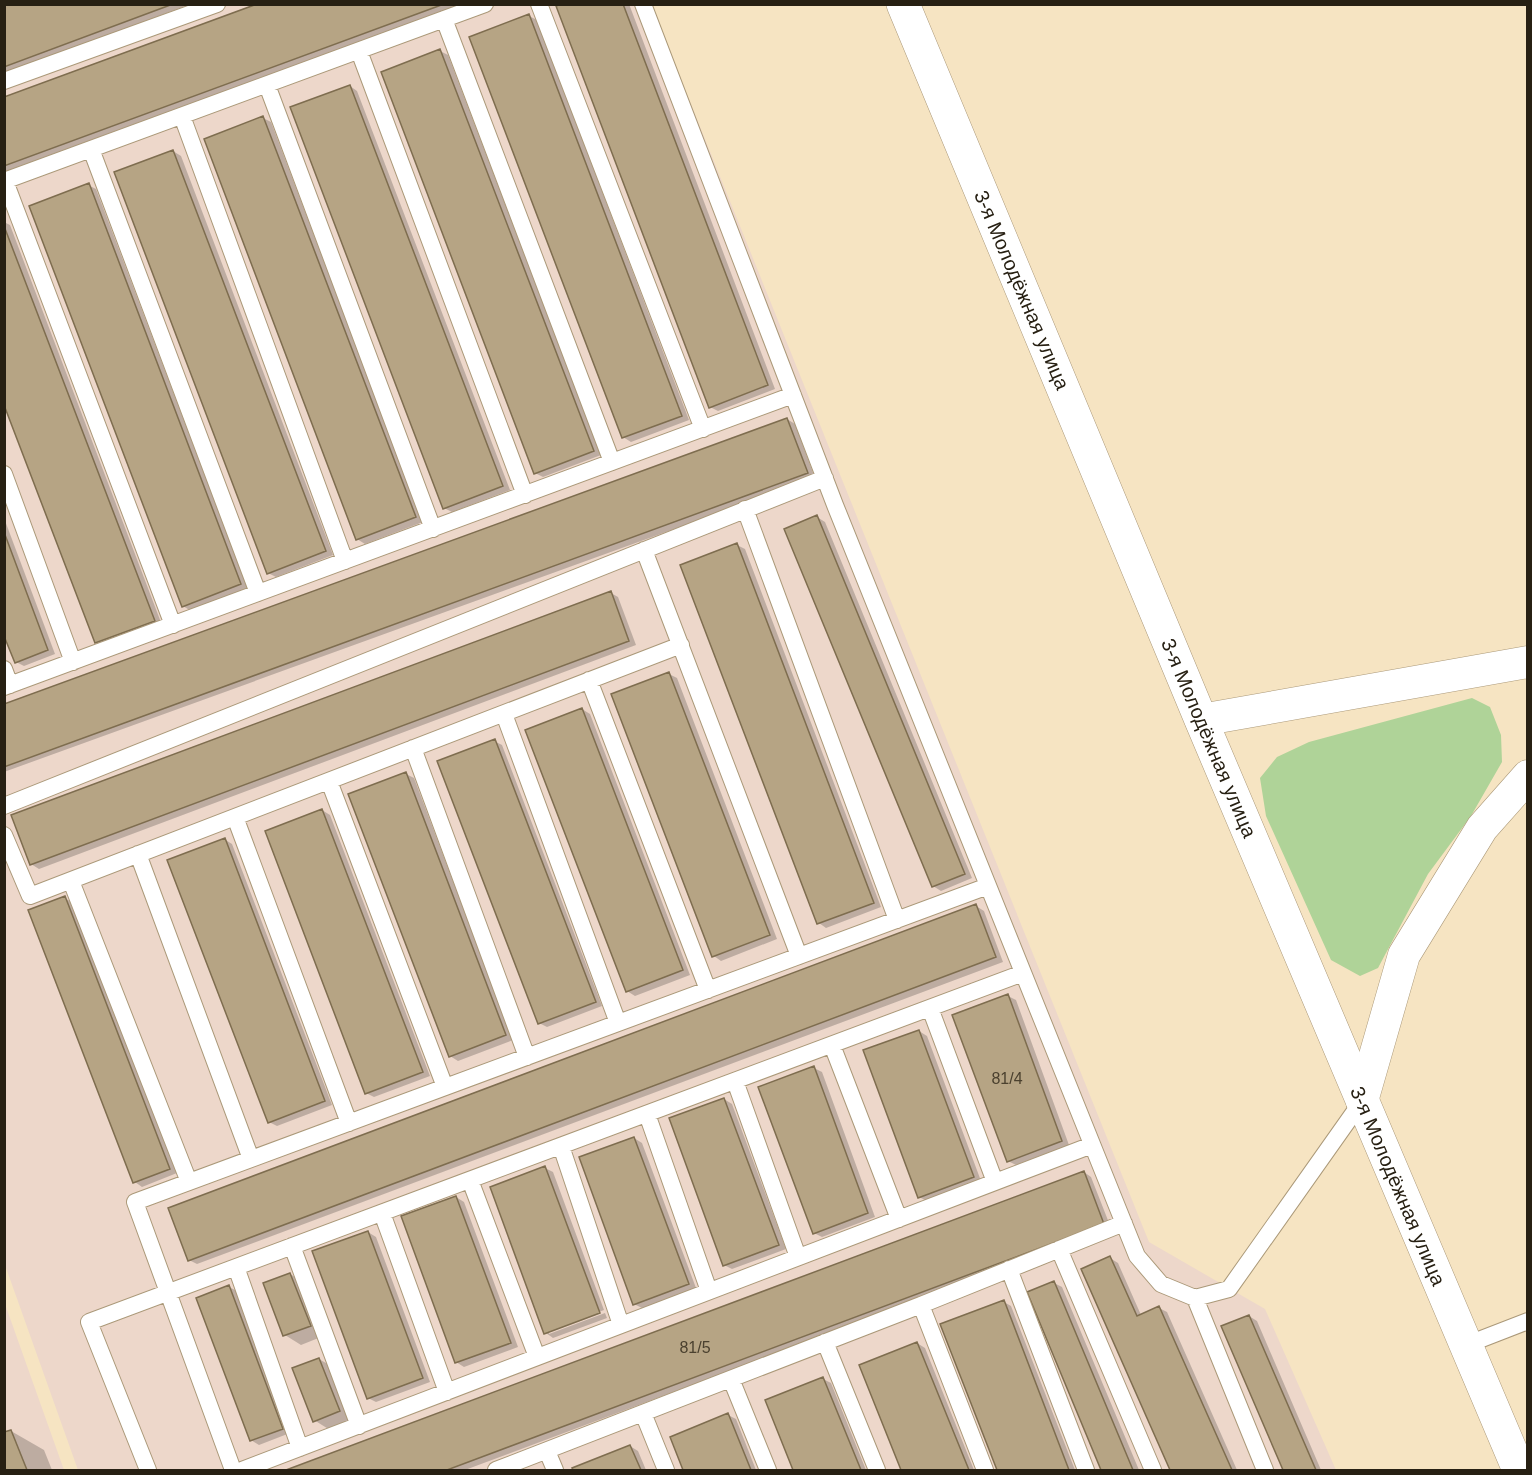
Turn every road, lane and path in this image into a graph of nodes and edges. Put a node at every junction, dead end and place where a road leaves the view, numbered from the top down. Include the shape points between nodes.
1 (217, 4) edge
2 (485, 4) edge
3 (539, 4) edge
4 (643, 4) edge
5 (903, 4) edge
6 (444, 19) junction
7 (359, 51) junction
8 (4, 81) edge
9 (267, 85) junction
10 (182, 116) junction
11 (91, 149) junction
12 (5, 181) edge
13 (793, 396) junction
14 (703, 429) junction
15 (612, 462) junction
16 (4, 474) edge
17 (825, 478) junction
18 (525, 495) junction
19 (745, 509) junction
20 (433, 529) junction
21 (644, 550) junction
22 (345, 561) junction
23 (258, 593) junction
24 (173, 625) junction
25 (681, 645) junction
26 (73, 662) junction
27 (1527, 662) edge
28 (6, 680) edge
29 (589, 680) junction
30 (504, 714) junction
31 (1201, 720) junction
32 (413, 748) junction
33 (1527, 776) edge
34 (329, 781) junction
35 (4, 806) edge
36 (235, 818) junction
37 (4, 835) edge
38 (138, 854) junction
39 (71, 881) junction
40 (988, 886) junction
41 (897, 920) junction
42 (799, 956) junction
43 (1023, 974) junction
44 (708, 990) junction
45 (930, 1008) junction
46 (618, 1023) junction
47 (832, 1045) junction
48 (527, 1057) junction
49 (735, 1081) junction
50 (446, 1087) junction
51 (1362, 1101) junction
52 (647, 1114) junction
53 (349, 1123) junction
54 (1092, 1145) junction
55 (561, 1146) junction
56 (250, 1159) junction
57 (470, 1180) junction
58 (189, 1182) junction
59 (995, 1182) junction
60 (382, 1213) junction
61 (899, 1219) junction
62 (1124, 1223) junction
63 (292, 1246) junction
64 (1059, 1249) junction
65 (798, 1257) junction
66 (236, 1267) junction
67 (1009, 1269) junction
68 (709, 1291) junction
69 (167, 1293) junction
70 (1195, 1298) junction
71 (921, 1305) junction
72 (1527, 1322) edge
73 (621, 1325) junction
74 (825, 1342) junction
75 (1466, 1345) junction
76 (537, 1358) junction
77 (731, 1379) junction
78 (447, 1392) junction
79 (644, 1413) junction
80 (359, 1426) junction
81 (300, 1448) junction
82 (547, 1450) junction
83 (148, 1470) edge
84 (233, 1470) edge
85 (242, 1470) edge
86 (496, 1470) edge
87 (555, 1470) edge
88 (666, 1470) edge
89 (768, 1470) edge
90 (877, 1470) edge
91 (985, 1470) edge
92 (1086, 1470) edge
93 (1153, 1470) edge
94 (1265, 1470) edge
95 (1519, 1470) edge

1 - 8 lane
2 - 6 lane
3 - 14 lane
4 - 13 lane
5 - 31 main road, 3-я Молодёжная улица
6 - 7 lane
6 - 15 lane
7 - 9 lane
7 - 18 lane
9 - 10 lane
9 - 20 lane
10 - 11 lane
10 - 22 lane
11 - 12 lane
11 - 23 lane
12 - 24 lane
13 - 14 lane
13 - 17 lane
14 - 15 lane
15 - 18 lane
16 - 26 lane
17 - 19 lane
17 - 40 lane
18 - 20 lane
19 - 21 lane
19 - 41 lane
20 - 22 lane
21 - 25 lane
21 - 35 lane
22 - 23 lane
23 - 24 lane
24 - 26 lane
25 - 29 lane
25 - 42 lane
26 - 28 lane
27 - 31 street
29 - 30 lane
29 - 44 lane
30 - 32 lane
30 - 46 lane
31 - 51 main road, 3-я Молодёжная улица
32 - 34 lane
32 - 48 lane
33 - 51 street via 1482,828 1404,955
34 - 36 lane
34 - 50 lane
36 - 38 lane
36 - 53 lane
37 - 39 lane via 30,896
38 - 39 lane
38 - 56 lane
39 - 58 lane
40 - 41 lane
40 - 43 lane
41 - 42 lane
42 - 44 lane
43 - 45 lane
43 - 54 lane
44 - 46 lane
45 - 47 lane
45 - 59 lane
46 - 48 lane
47 - 49 lane
47 - 61 lane
48 - 50 lane
49 - 52 lane
49 - 65 lane
50 - 53 lane
51 - 70 lane via 1229,1289
51 - 75 main road, 3-я Молодёжная улица
52 - 55 lane
52 - 68 lane
53 - 56 lane
54 - 59 lane
54 - 62 lane
55 - 57 lane
55 - 73 lane
56 - 58 lane
57 - 60 lane
57 - 76 lane
58 - 69 lane via 135,1202
59 - 61 lane
60 - 63 lane
60 - 78 lane
61 - 65 lane
62 - 64 lane
62 - 70 lane via 1137,1256 1161,1284
63 - 66 lane
63 - 80 lane
64 - 67 lane
64 - 93 lane
65 - 68 lane
66 - 69 lane
66 - 81 lane
67 - 71 lane
67 - 92 lane
68 - 73 lane
69 - 83 lane via 89,1322
69 - 84 lane
70 - 94 lane
71 - 74 lane
71 - 91 lane
72 - 75 lane
73 - 76 lane
74 - 77 lane
74 - 90 lane
75 - 95 main road, 3-я Молодёжная улица
76 - 78 lane
77 - 79 lane
77 - 89 lane
78 - 80 lane
79 - 82 lane
79 - 88 lane
80 - 81 lane
81 - 85 lane
82 - 86 lane
82 - 87 lane

